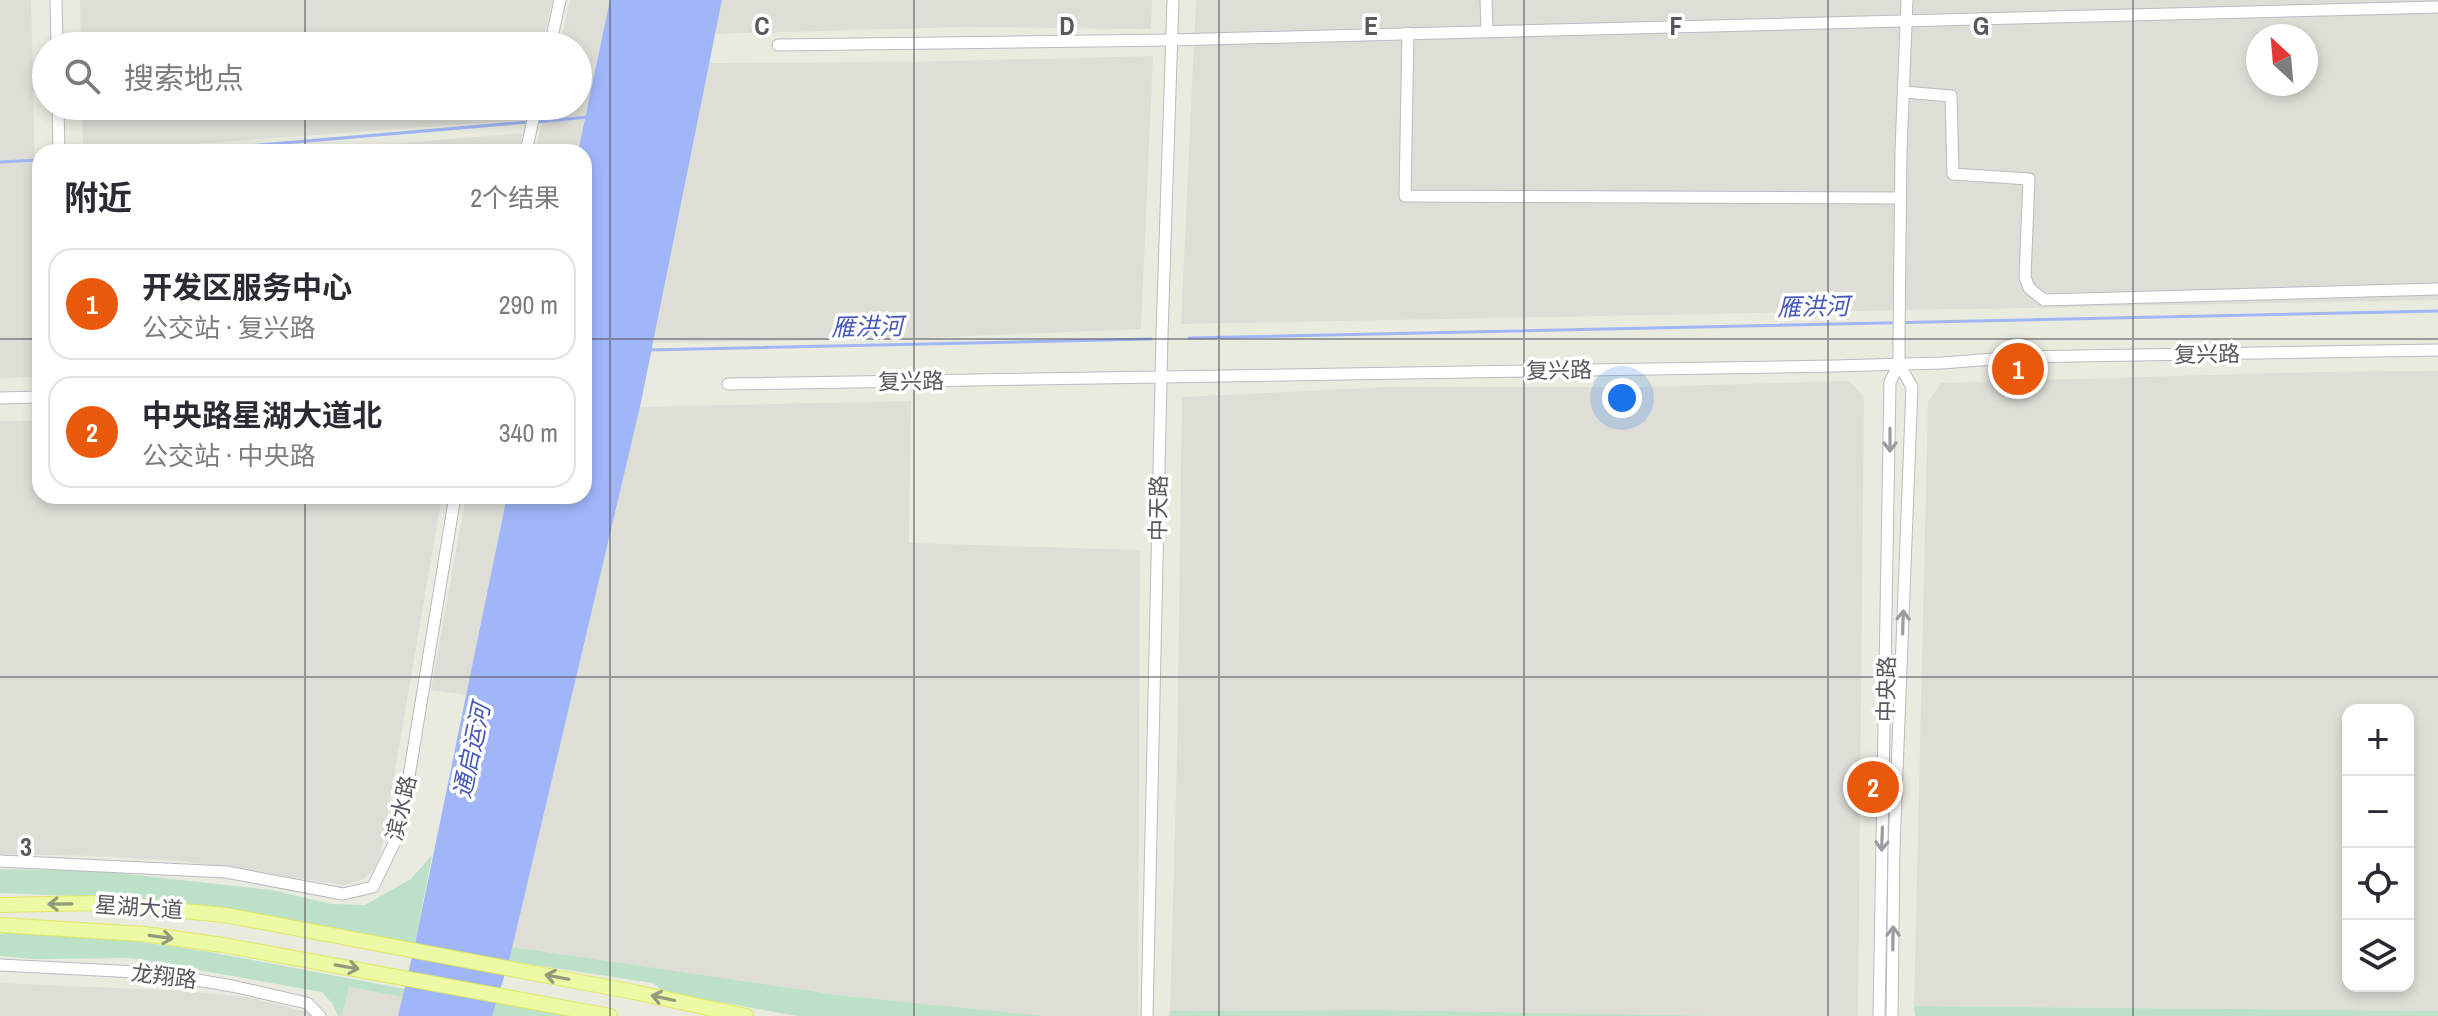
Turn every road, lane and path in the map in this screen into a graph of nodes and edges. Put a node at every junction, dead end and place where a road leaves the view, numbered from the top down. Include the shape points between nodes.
1 (56, 0) edge
2 (560, 0) edge
3 (1173, 0) edge
4 (1486, 0) edge
5 (1907, 0) edge
6 (2218, 6) edge
7 (2438, 7) edge
8 (1907, 20) junction
9 (1487, 31) junction
10 (57, 32) edge
11 (553, 32) edge
12 (1408, 33) junction
13 (1171, 40) junction
14 (778, 45) dead end
15 (1904, 92) junction
16 (58, 120) edge
17 (533, 120) edge
18 (59, 144) edge
19 (528, 144) edge
20 (1900, 198) junction
21 (2438, 289) edge
22 (2438, 350) edge
23 (1899, 364) junction
24 (1161, 376) junction
25 (728, 384) dead end
26 (32, 397) edge
27 (0, 398) edge
28 (454, 504) edge
29 (0, 861) edge
30 (0, 905) edge
31 (0, 925) edge
32 (0, 965) edge
33 (320, 1016) edge
34 (610, 1016) edge
35 (746, 1016) edge
36 (1147, 1016) edge
37 (1879, 1016) edge
38 (1892, 1016) edge

1 - 10 street
2 - 11 street
3 - 13 street, 中天路
4 - 9 street
5 - 8 street
6 - 7 street
6 - 8 street
8 - 9 street
8 - 15 street
9 - 12 street
12 - 13 street
12 - 20 street via 1405,196
13 - 14 street
13 - 24 street, 中天路
15 - 20 street
15 - 21 street via 1951,96 1953,174 2029,179 2025,277 2044,300
16 - 18 street
17 - 19 street
20 - 23 street
22 - 23 street, 复兴路
23 - 24 street, 复兴路
23 -> 37 street, 中央路 via 1890,382
38 -> 23 street via 1912,387
24 - 25 street, 复兴路
24 - 36 street, 中天路
26 - 27 street
28 - 29 street, 滨水路 via 400,831 373,887 343,894 226,872
35 -> 30 main road, 星湖大道 via 225,915 99,903
31 -> 34 main road, 星湖大道 via 144,934
32 - 33 street, 龙翔路 via 156,973 307,1003

